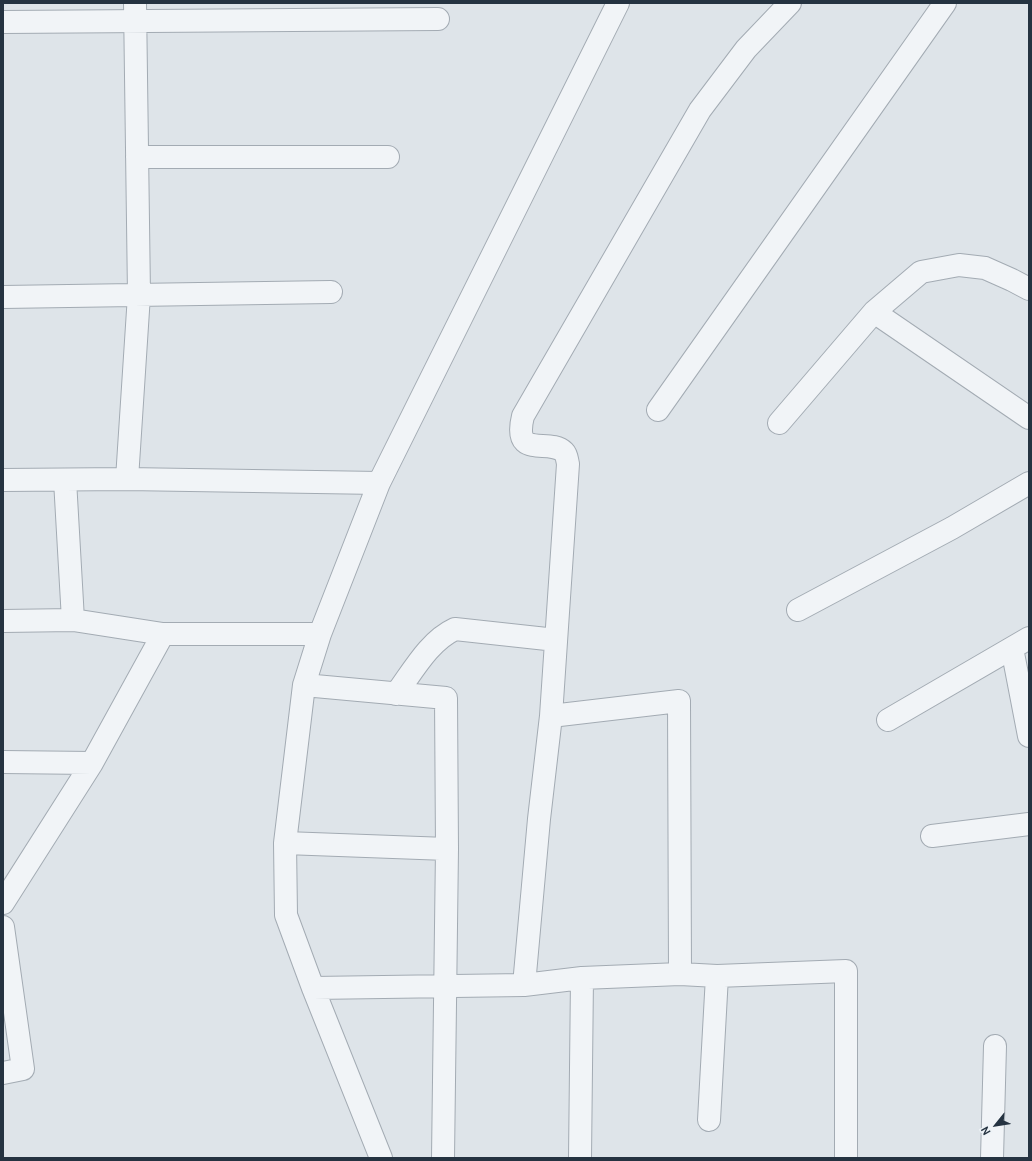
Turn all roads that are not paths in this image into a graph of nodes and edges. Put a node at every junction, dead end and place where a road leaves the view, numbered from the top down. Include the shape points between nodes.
1 (618, 3) edge
2 (790, 3) edge
3 (945, 3) edge
4 (135, 12) edge
5 (438, 19) dead end
6 (3, 22) edge
7 (137, 157) junction
8 (388, 157) dead end
9 (1029, 289) edge
10 (331, 292) dead end
11 (139, 296) junction
12 (3, 298) edge
13 (874, 312) junction
14 (658, 410) dead end
15 (1029, 418) edge
16 (779, 423) dead end
17 (3, 480) edge
18 (65, 480) junction
19 (127, 480) junction
20 (379, 483) junction
21 (1029, 483) edge
22 (798, 610) dead end
23 (73, 620) junction
24 (3, 621) edge
25 (163, 634) junction
26 (320, 634) junction
27 (556, 640) junction
28 (1021, 643) edge
29 (304, 684) junction
30 (396, 694) junction
31 (551, 716) junction
32 (888, 720) dead end
33 (1029, 736) edge
34 (3, 762) edge
35 (92, 763) junction
36 (1029, 824) edge
37 (932, 836) dead end
38 (285, 843) junction
39 (446, 849) junction
40 (3, 903) edge
41 (3, 927) edge
42 (680, 974) junction
43 (717, 976) junction
44 (582, 978) junction
45 (524, 985) junction
46 (445, 986) junction
47 (312, 988) junction
48 (996, 1046) dead end
49 (3, 1073) edge
50 (710, 1120) dead end
51 (381, 1158) edge
52 (443, 1158) edge
53 (580, 1158) edge
54 (846, 1158) edge
55 (992, 1158) edge

1 - 20 street
2 - 27 street via 746,49 700,110 523,416 520,430 523,438 536,447 564,452 568,464
3 - 14 street
4 - 5 street
4 - 6 street
4 - 7 street
7 - 8 street
7 - 11 street
9 - 13 street via 985,268 959,265 921,272
10 - 11 street
11 - 12 street
11 - 19 street
13 - 15 street
13 - 16 street
17 - 18 street
18 - 19 street
18 - 23 street
19 - 20 street
20 - 26 street
21 - 22 street via 952,528
23 - 24 street
23 - 25 street
25 - 26 street
25 - 35 street
26 - 29 street
27 - 30 street via 455,629 441,636 431,647
27 - 31 street
28 - 32 street
28 - 33 street
29 - 30 street
29 - 38 street
30 - 39 street via 446,698
31 - 42 street via 679,702
31 - 45 street
34 - 35 street
35 - 40 street
36 - 37 street
38 - 39 street
38 - 47 street via 286,915
39 - 46 street
41 - 49 street via 23,1069
42 - 43 street
42 - 44 street
43 - 50 street
43 - 54 street via 846,971
44 - 45 street
44 - 53 street
45 - 46 street
46 - 47 street
46 - 52 street
47 - 51 street
48 - 55 street

